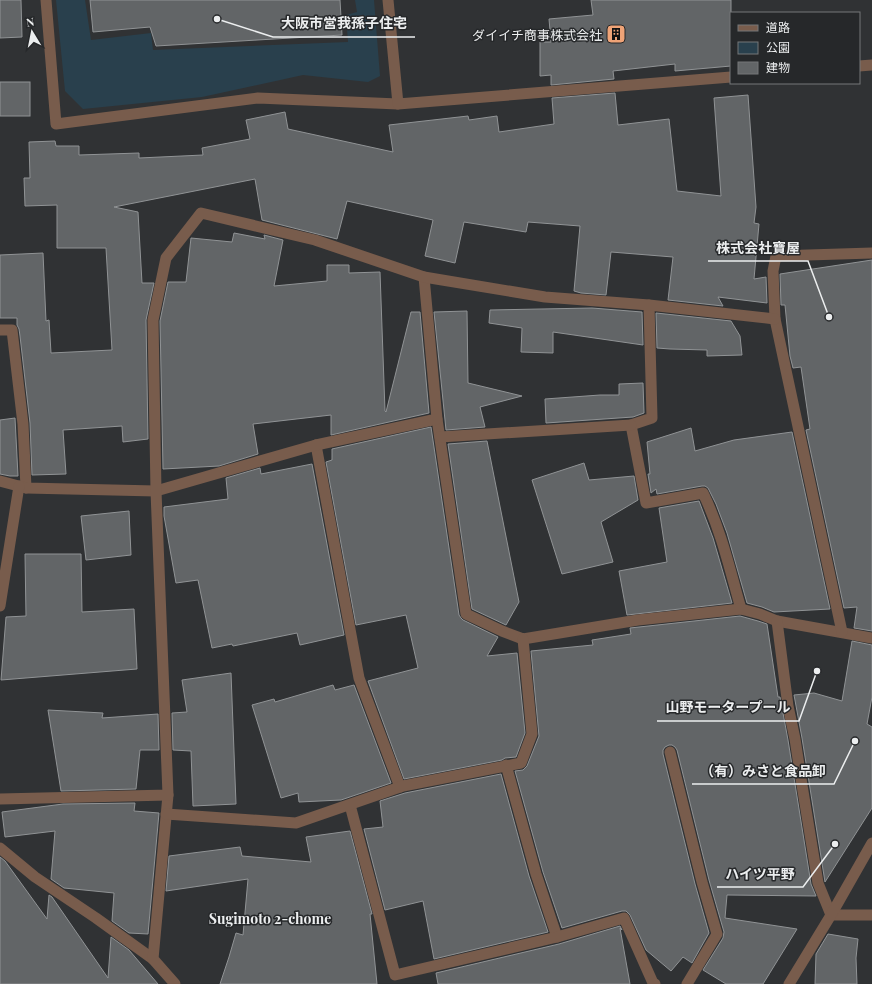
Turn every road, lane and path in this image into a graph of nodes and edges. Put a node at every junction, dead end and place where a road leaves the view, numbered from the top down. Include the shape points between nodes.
1 (46, 0) edge
2 (388, 0) edge
3 (872, 65) edge
4 (860, 66) edge
5 (730, 76) edge
6 (398, 104) junction
7 (872, 253) edge
8 (424, 277) junction
9 (649, 305) junction
10 (775, 319) junction
11 (0, 330) edge
12 (437, 419) junction
13 (631, 425) junction
14 (440, 437) junction
15 (316, 445) junction
16 (0, 481) edge
17 (23, 487) junction
18 (156, 491) junction
19 (0, 606) edge
20 (740, 609) junction
21 (777, 621) junction
22 (842, 632) junction
23 (872, 638) edge
24 (523, 639) junction
25 (670, 752) dead end
26 (506, 765) junction
27 (400, 787) junction
28 (168, 795) junction
29 (0, 799) edge
30 (350, 804) junction
31 (166, 814) junction
32 (872, 843) edge
33 (0, 848) edge
34 (830, 915) junction
35 (872, 915) edge
36 (557, 937) junction
37 (153, 959) junction
38 (175, 984) edge
39 (655, 984) edge
40 (687, 984) edge
41 (789, 984) edge

1 - 6 street via 56,124 258,98
2 - 6 street
3 - 4 street
5 - 6 street
7 - 10 street via 776,256 773,271
8 - 9 street via 546,297
8 - 12 street
8 - 18 street via 315,240 201,213 166,258 153,320
9 - 10 street
9 - 13 street via 652,418
10 - 22 street
11 - 17 street via 12,330 23,424
12 - 14 street
12 - 15 street
13 - 14 street
13 - 20 street via 646,502 703,493 722,539
14 - 24 street via 466,614
15 - 18 street
15 - 27 street via 359,678
16 - 17 street
17 - 18 street
17 - 19 street
18 - 28 street
20 - 21 street
20 - 24 street via 638,620
21 - 22 street
21 - 34 street via 788,706 818,883
22 - 23 street
24 - 26 street via 532,734 521,763
25 - 40 street via 717,934
26 - 27 street
26 - 36 street via 536,874
27 - 30 street
28 - 29 street
28 - 31 street
30 - 31 street via 296,823
30 - 36 street via 395,975
31 - 37 street
32 - 34 street
33 - 37 street via 35,878
34 - 35 street
34 - 41 street
36 - 39 street via 624,918
37 - 38 street

